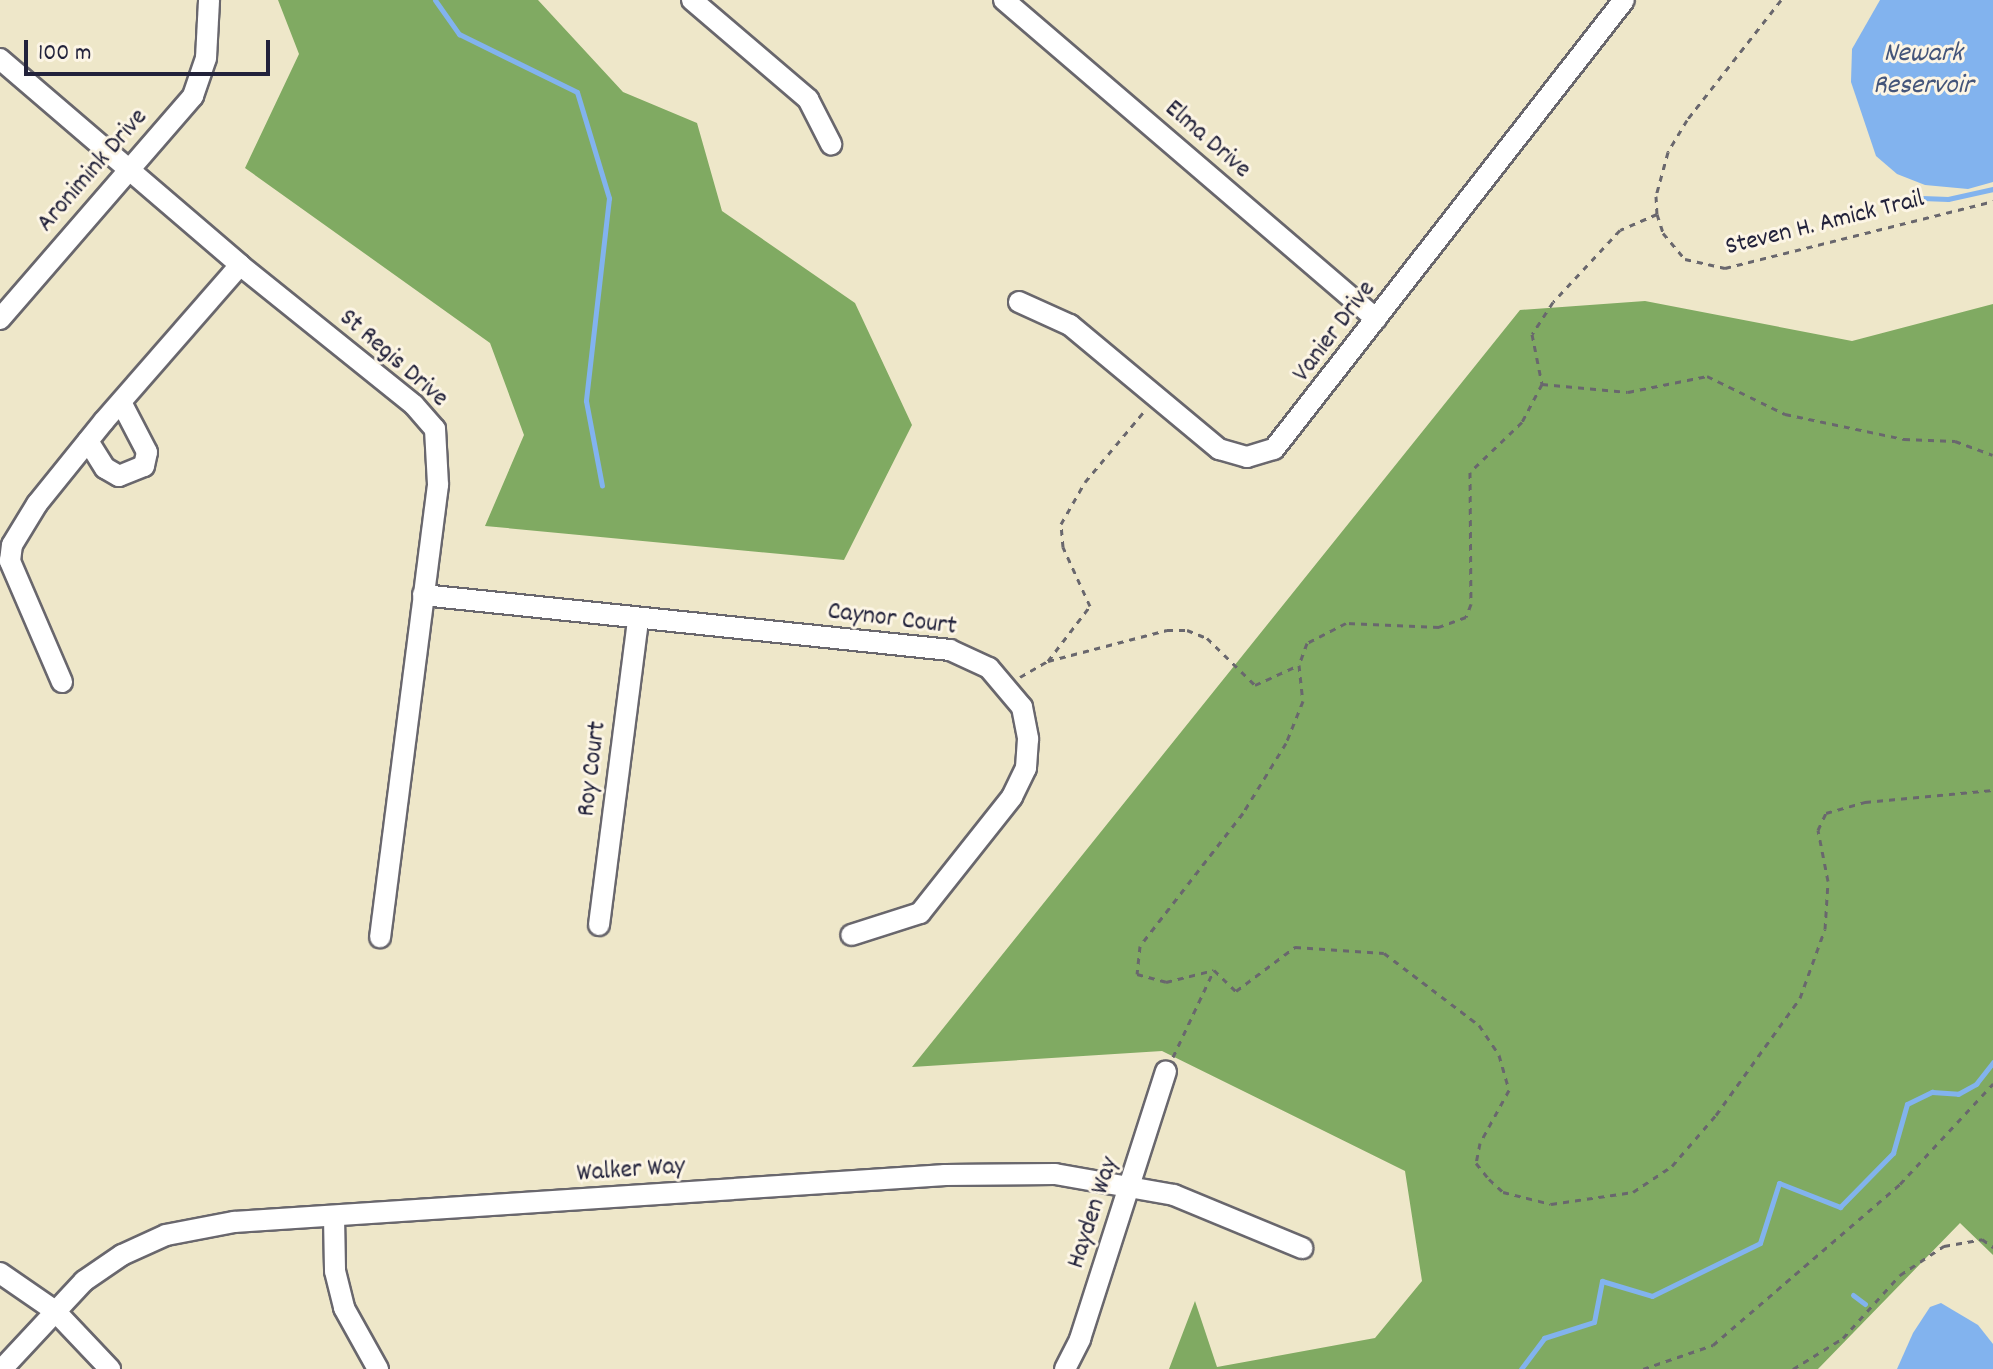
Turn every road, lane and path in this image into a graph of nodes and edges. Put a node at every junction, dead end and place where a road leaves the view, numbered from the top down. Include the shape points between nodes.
1 (209, 0) edge
2 (692, 0) edge
3 (1004, 0) edge
4 (1624, 0) edge
5 (1781, 0) edge
6 (0, 59) edge
7 (831, 144) dead end
8 (128, 168) junction
9 (1993, 201) edge
10 (1657, 214) junction
11 (240, 265) junction
12 (1019, 302) dead end
13 (0, 319) edge
14 (1376, 319) junction
15 (1542, 384) junction
16 (1156, 398) junction
17 (121, 402) junction
18 (88, 441) junction
19 (1993, 455) edge
20 (423, 595) junction
21 (638, 620) junction
22 (1048, 661) junction
23 (1299, 665) junction
24 (62, 682) dead end
25 (1006, 685) junction
26 (1993, 790) edge
27 (599, 925) dead end
28 (851, 935) dead end
29 (380, 937) dead end
30 (1214, 970) junction
31 (1166, 1071) joint
32 (1993, 1084) edge
33 (1131, 1183) junction
34 (334, 1217) junction
35 (1993, 1247) edge
36 (1302, 1248) dead end
37 (0, 1273) edge
38 (55, 1311) junction
39 (2, 1369) edge
40 (110, 1369) edge
41 (378, 1369) edge
42 (1065, 1369) edge
43 (1643, 1369) edge
44 (1793, 1369) edge

1 - 8 street, Aronimink Drive via 206,58 193,96
2 - 7 street via 808,99
3 - 14 street, Elma Drive
4 - 14 street, Vanier Drive
5 - 10 path via 1675,136 1661,171
6 - 8 street, St Regis Drive
8 - 11 street, St Regis Drive
8 - 13 street, Aronimink Drive
9 - 10 path, Steven H. Amick Trail via 1711,269 1675,249
10 - 15 path via 1620,230 1587,260 1532,334
11 - 17 street
11 - 20 street, St Regis Drive via 414,405 435,429 438,485
12 - 16 street, Vanier Drive via 1070,325
14 - 16 street, Vanier Drive via 1286,439 1262,454 1219,449
15 - 19 path via 1628,392 1707,376 1785,414 1904,439 1955,441
15 - 23 path via 1522,422 1470,472 1471,604 1466,617 1439,627 1346,623 1307,643
16 - 22 path via 1085,482 1061,524 1063,547 1090,606
17 - 18 street
17 - 18 street via 147,452 144,466 119,476 105,468
18 - 24 street via 12,545 10,561
20 - 21 street, Caynor Court
20 - 29 street, St Regis Drive
21 - 25 street, Caynor Court via 950,650 972,657
21 - 27 street, Roy Court
22 - 23 path via 1187,630 1207,638 1255,685
22 - 25 path
23 - 30 path via 1303,701 1286,743 1243,813 1140,946 1137,974 1166,982
25 - 28 street, Caynor Court via 1022,707 1028,739 1026,768 1012,797 920,913
26 - 30 path via 1865,802 1826,813 1818,830 1828,881 1825,929 1800,998 1716,1115 1672,1166 1633,1192 1551,1204 1503,1192 1476,1163 1480,1143 1509,1090 1499,1055 1479,1025 1384,953 1295,947 1236,991
30 - 31 path
31 - 33 street, Hayden Way
32 - 43 path via 1900,1184 1713,1345
33 - 34 street, Walker Way via 1055,1174 945,1175
33 - 36 street, Walker Way via 1204,1205
33 - 42 street, Hayden Way
34 - 38 street, Walker Way via 234,1222 166,1235 101,1268
34 - 41 street via 335,1271 344,1308
35 - 44 path via 1982,1239 1944,1246 1900,1275 1843,1338
37 - 38 street
38 - 39 street, Walker Way
38 - 40 street

